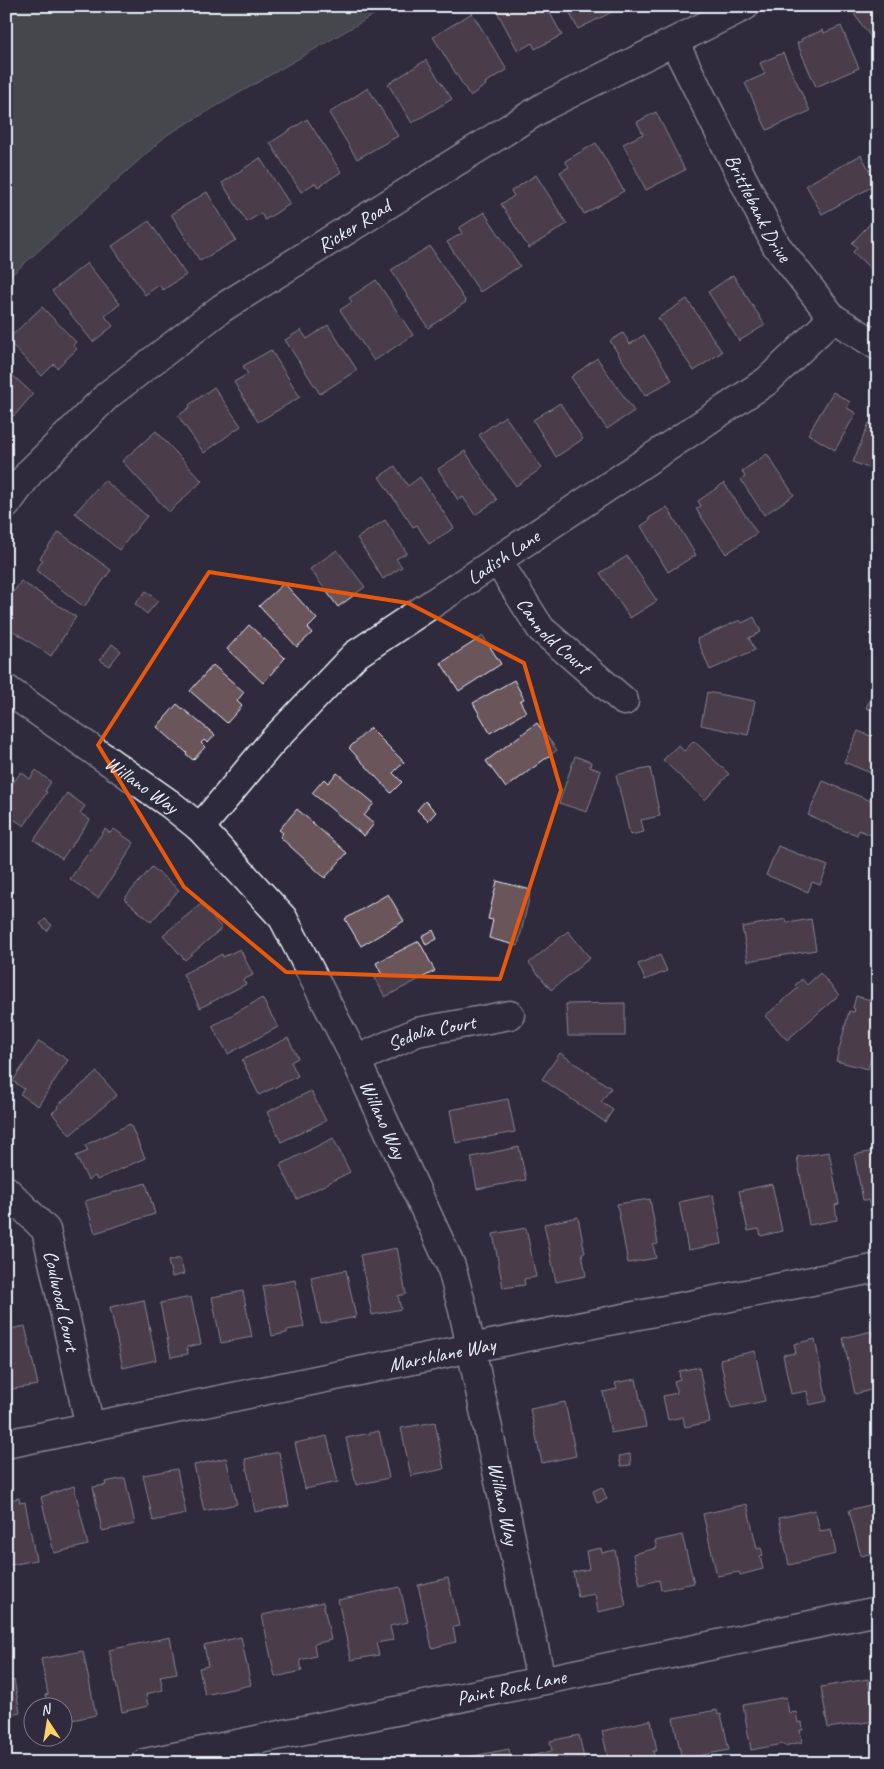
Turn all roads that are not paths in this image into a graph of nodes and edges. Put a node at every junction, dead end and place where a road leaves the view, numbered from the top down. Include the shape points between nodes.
1 (745, 6) edge
2 (674, 42) junction
3 (833, 318) junction
4 (878, 346) edge
5 (6, 505) edge
6 (497, 560) junction
7 (6, 689) edge
8 (624, 701) dead end
9 (200, 828) junction
10 (510, 1015) dead end
11 (356, 1060) junction
12 (6, 1190) edge
13 (878, 1268) edge
14 (471, 1348) junction
15 (90, 1427) junction
16 (6, 1444) edge
17 (878, 1611) edge
18 (541, 1680) junction
19 (145, 1763) edge

1 - 2 street, Ricker Road
2 - 3 street, Brittlebank Drive via 776,245
2 - 5 street, Ricker Road via 545,106 222,308 108,395 30,472
3 - 4 street, Brittlebank Drive
3 - 6 street, Ladish Lane via 767,381
6 - 8 street, Cannold Court via 541,629
6 - 9 street, Ladish Lane via 356,655 271,743
7 - 9 street, Willano Way
9 - 11 street, Willano Way via 283,918
10 - 11 street, Sedalia Court via 417,1032
11 - 14 street, Willano Way via 451,1266
12 - 15 street, Coulwood Court via 46,1230
13 - 14 street, Marshlane Way
14 - 15 street, Marshlane Way
14 - 18 street, Willano Way
15 - 16 street, Marshlane Way
17 - 18 street, Paint Rock Lane
18 - 19 street, Paint Rock Lane

